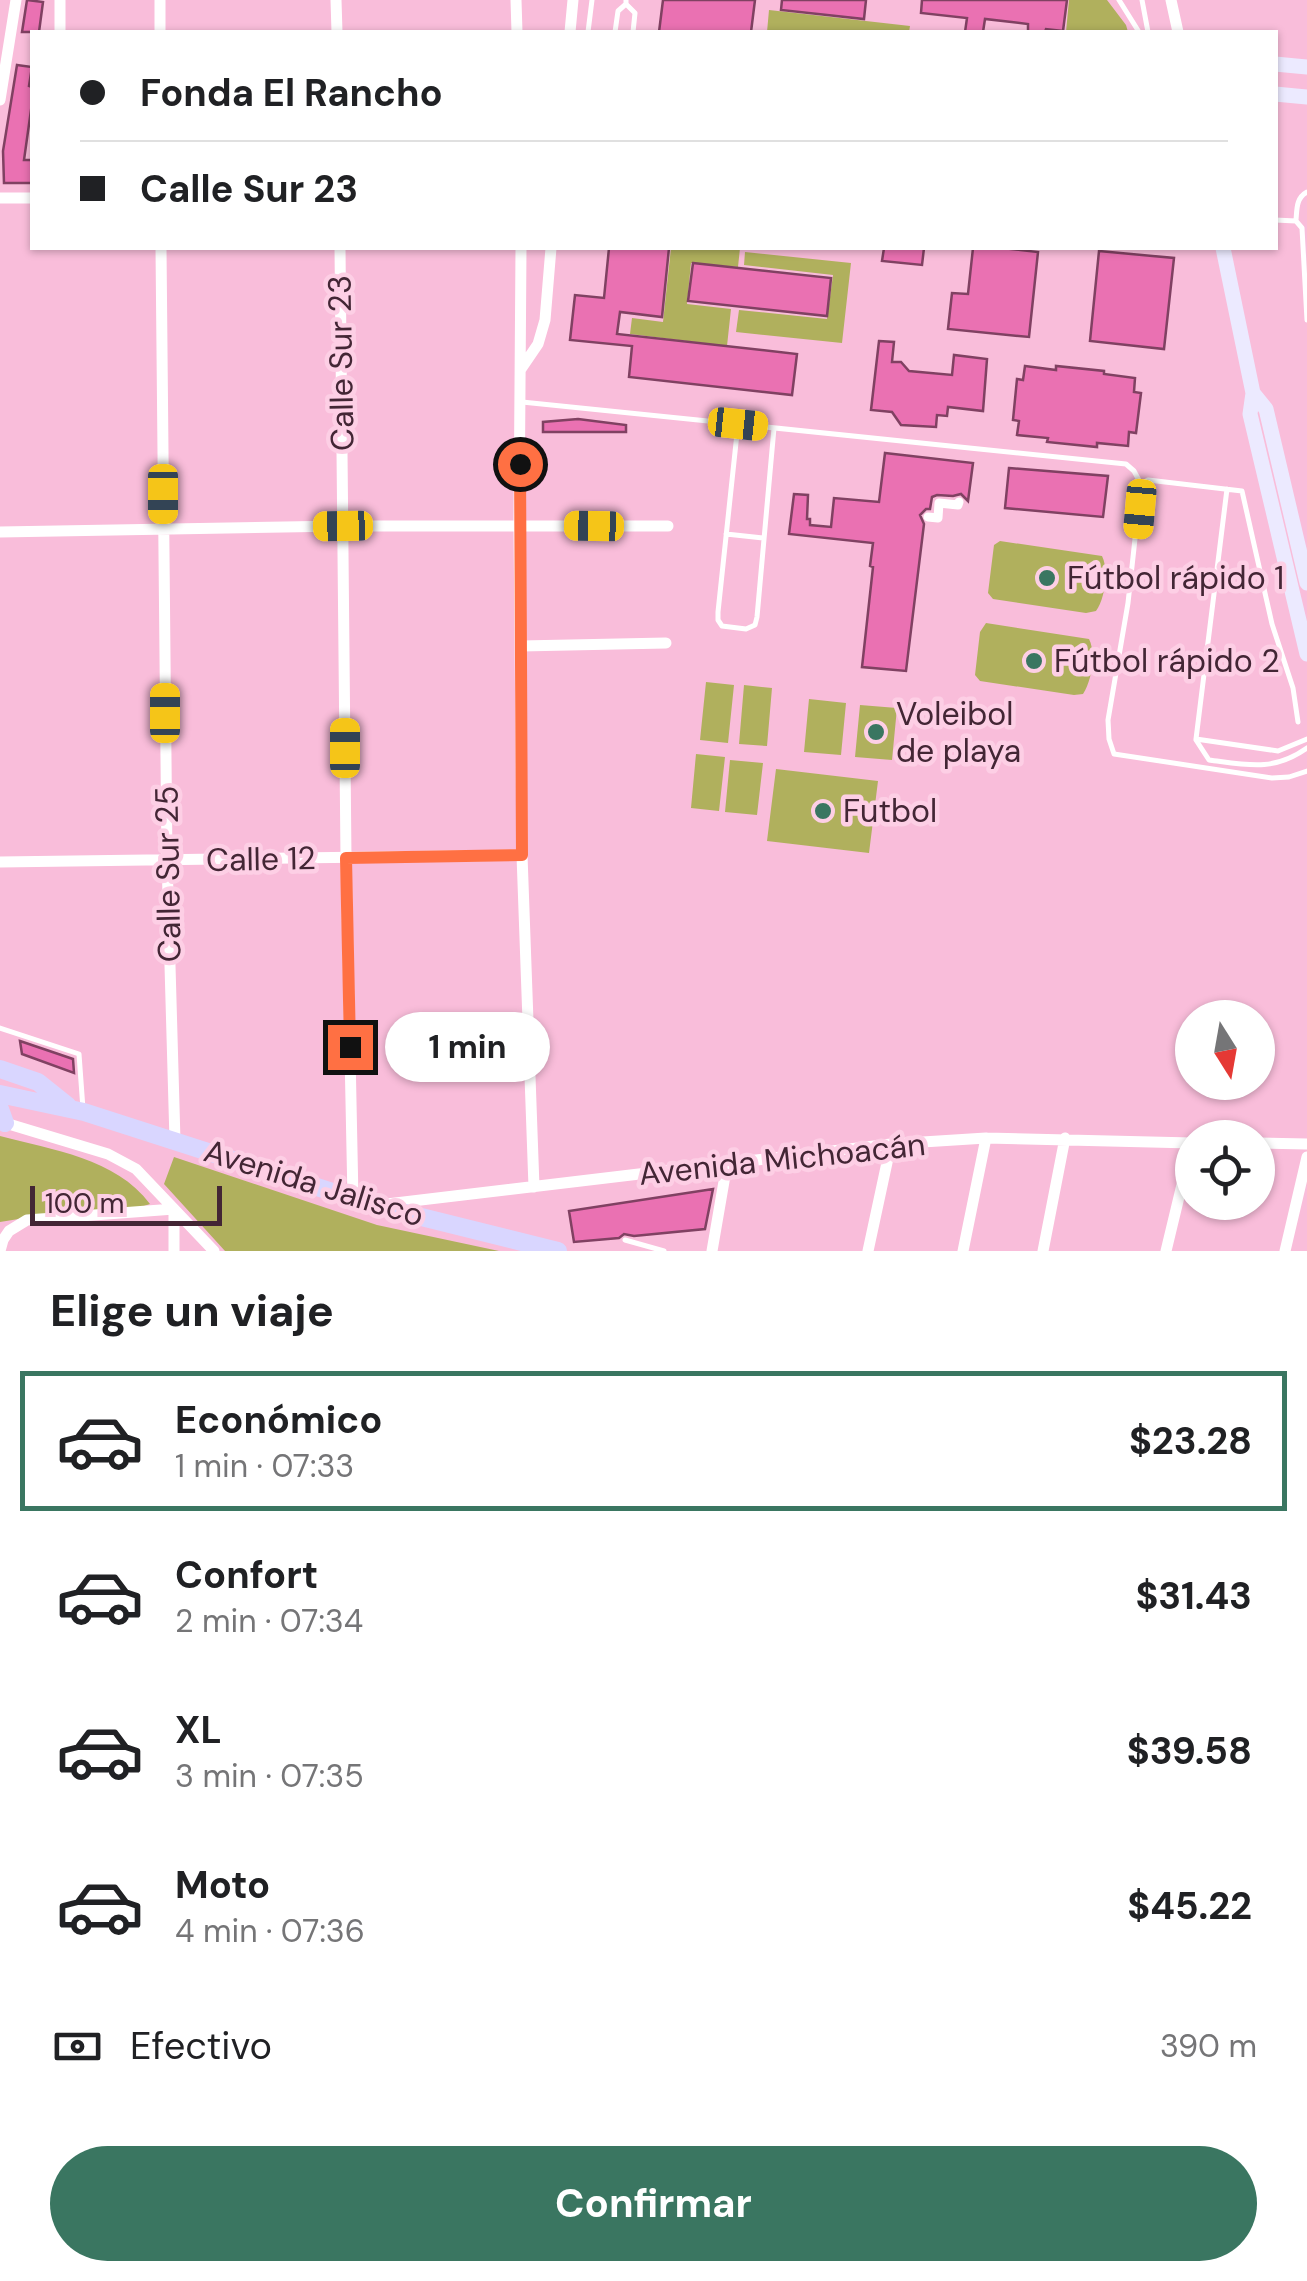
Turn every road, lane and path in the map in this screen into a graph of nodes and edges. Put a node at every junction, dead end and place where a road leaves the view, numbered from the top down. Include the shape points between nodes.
1 (16, 0) edge
2 (60, 0) edge
3 (160, 0) edge
4 (336, 0) edge
5 (516, 0) edge
6 (573, 0) edge
7 (592, 0) edge
8 (1118, 0) edge
9 (1142, 0) edge
10 (1171, 0) edge
11 (626, 2) edge
12 (60, 30) edge
13 (160, 30) edge
14 (337, 30) edge
15 (517, 30) edge
16 (570, 30) edge
17 (588, 30) edge
18 (616, 30) edge
19 (632, 30) edge
20 (1138, 30) edge
21 (1148, 30) edge
22 (1178, 30) edge
23 (1278, 64) edge
24 (1307, 66) edge
25 (1278, 94) edge
26 (1307, 97) edge
27 (0, 100) edge
28 (1307, 192) edge
29 (0, 198) edge
30 (30, 198) edge
31 (1278, 220) edge
32 (1296, 221) junction
33 (161, 250) edge
34 (340, 250) edge
35 (521, 250) edge
36 (552, 250) edge
37 (1223, 250) edge
38 (1307, 320) edge
39 (521, 369) junction
40 (1253, 393) junction
41 (522, 402) junction
42 (738, 424) junction
43 (774, 428) junction
44 (1142, 484) junction
45 (1227, 489) junction
46 (959, 502) dead end
47 (928, 517) dead end
48 (519, 524) junction
49 (343, 526) junction
50 (668, 526) dead end
51 (163, 529) junction
52 (0, 532) edge
53 (1301, 532) edge
54 (726, 534) junction
55 (764, 538) junction
56 (1306, 575) edge
57 (666, 644) dead end
58 (521, 646) junction
59 (1307, 654) edge
60 (1298, 722) dead end
61 (1307, 738) edge
62 (1196, 739) junction
63 (1307, 748) edge
64 (1307, 772) edge
65 (522, 855) junction
66 (346, 858) junction
67 (167, 860) junction
68 (0, 862) edge
69 (0, 1028) edge
70 (0, 1068) edge
71 (0, 1094) edge
72 (78, 1111) junction
73 (2, 1118) edge
74 (986, 1138) junction
75 (1065, 1138) junction
76 (175, 1141) junction
77 (1175, 1141) edge
78 (1275, 1143) edge
79 (892, 1144) junction
80 (1307, 1144) edge
81 (1307, 1158) edge
82 (728, 1164) junction
83 (534, 1187) junction
84 (353, 1198) junction
85 (373, 1205) junction
86 (174, 1209) junction
87 (1175, 1213) edge
88 (4, 1230) edge
89 (624, 1240) dead end
90 (0, 1251) edge
91 (174, 1251) edge
92 (214, 1251) edge
93 (558, 1251) edge
94 (664, 1251) edge
95 (712, 1251) edge
96 (868, 1251) edge
97 (963, 1251) edge
98 (1043, 1251) edge
99 (1166, 1251) edge
100 (1285, 1251) edge

1 - 27 street
2 - 12 street
3 - 13 street
4 - 14 street
5 - 15 street
6 - 16 street
7 - 17 lane
8 - 20 lane
9 - 21 lane
10 - 22 street
11 - 18 lane
11 - 19 lane via 635,14
23 - 24 main road
25 - 26 main road
28 - 32 lane via 1297,204
29 - 30 street
31 - 32 lane
32 - 38 lane via 1304,234
33 - 51 street, Calle Sur 25
34 - 49 street, Calle Sur 23
35 - 39 street
36 - 39 street via 538,344
37 - 40 main road
39 - 41 street
40 - 53 main road via 1266,409
40 - 59 main road via 1250,414
41 - 42 lane
41 - 48 street
42 - 43 lane
42 - 54 lane
43 - 44 lane via 1126,464
43 - 55 lane
44 - 45 lane
44 - 64 lane via 1108,720 1114,754 1272,778
45 - 60 lane via 1242,491
45 - 62 lane
46 - 47 street via 940,503 938,518
48 - 49 street
48 - 50 street
48 - 58 street
49 - 51 street
49 - 66 street, Calle Sur 23
51 - 52 street
51 - 67 street, Calle Sur 25
53 - 56 main road
54 - 55 lane
54 - 55 lane via 718,620 746,629 755,625
57 - 58 street
58 - 65 street
61 - 62 lane via 1278,751
62 - 63 lane via 1208,760 1257,766
65 - 66 street, Calle 12
65 - 83 street
66 - 67 street, Calle 12
66 - 84 street, Calle Sur 23
67 - 68 street, Calle 12
67 - 76 street, Calle Sur 25
69 - 72 lane via 79,1054
70 - 72 main road via 38,1082
71 - 72 main road
72 - 76 main road, Avenida Jalisco
73 - 86 street via 108,1154 136,1169
74 - 75 street, Avenida Michoacán
74 - 79 street, Avenida Michoacán
74 - 97 street
75 - 77 street, Avenida Michoacán
75 - 98 street
76 - 84 main road, Avenida Jalisco
78 - 80 street
79 - 82 street, Avenida Michoacán
79 - 96 street
81 - 100 street
82 - 83 street, Avenida Michoacán
82 - 95 street
83 - 85 street, Avenida Michoacán
84 - 85 main road, Avenida Jalisco
85 - 93 main road, Avenida Jalisco
86 - 88 street via 27,1220
86 - 91 street
86 - 92 street
87 - 99 street
88 - 90 street
89 - 94 lane

